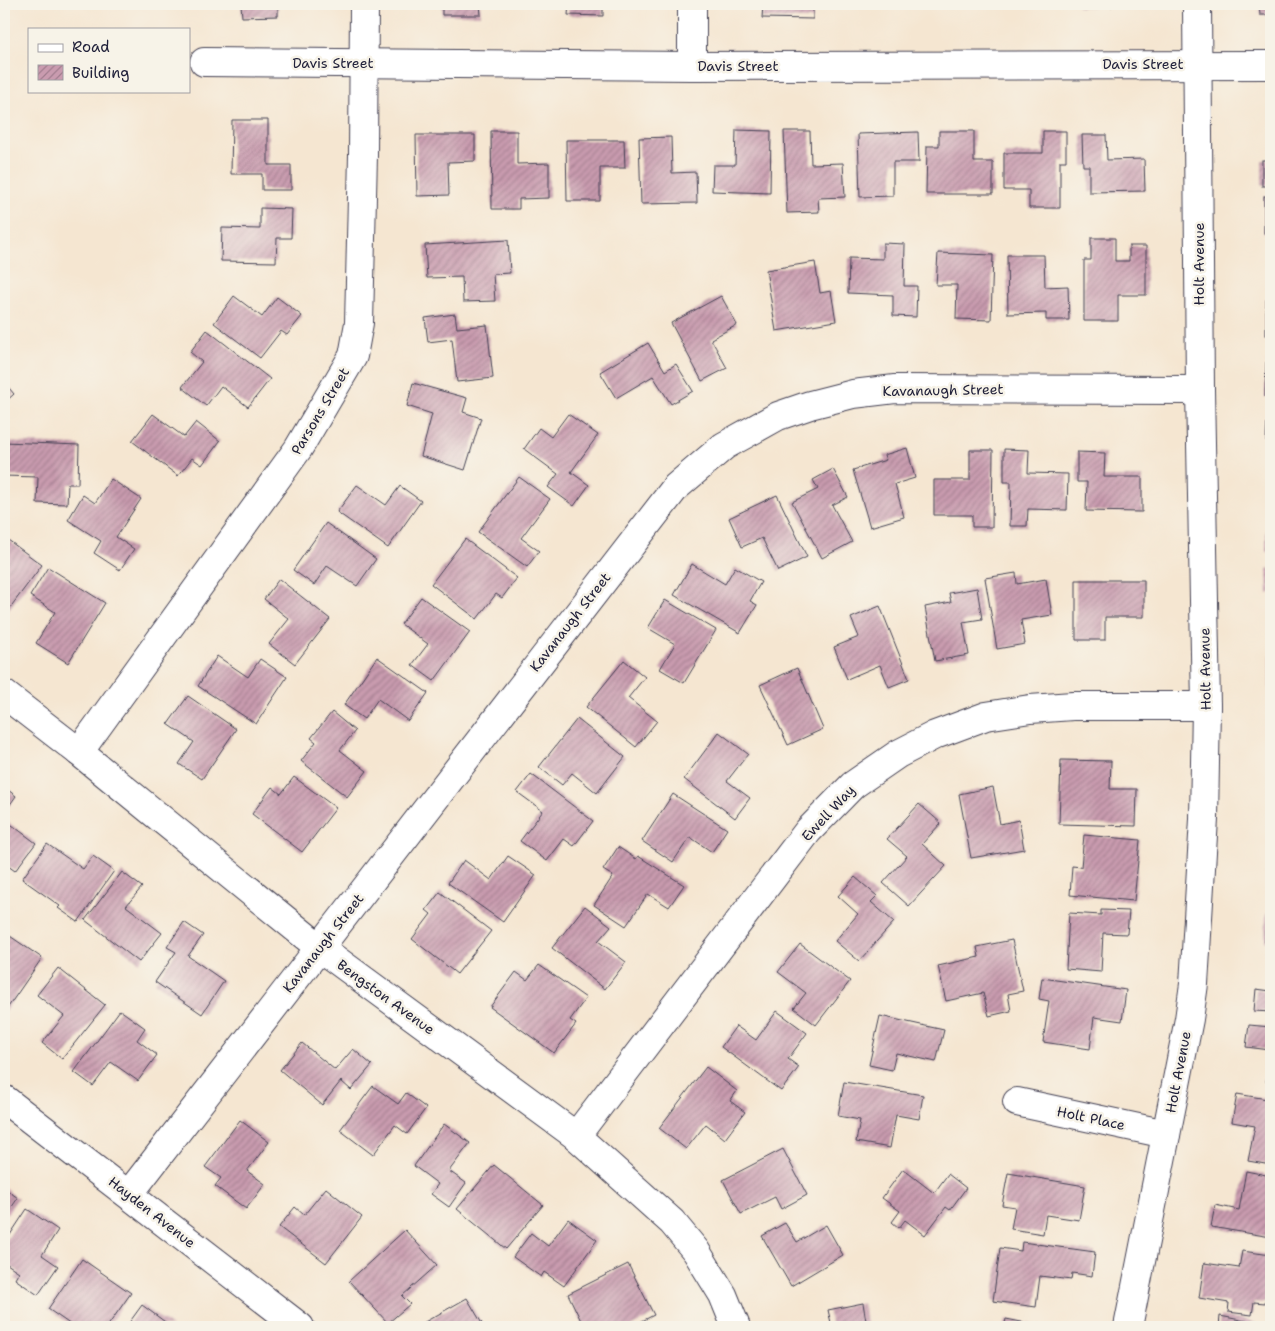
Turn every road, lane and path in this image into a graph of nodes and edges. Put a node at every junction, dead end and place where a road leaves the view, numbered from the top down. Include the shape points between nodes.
1 (364, 4) edge
2 (692, 4) edge
3 (1197, 4) edge
4 (204, 62) dead end
5 (364, 63) junction
6 (1198, 64) junction
7 (1271, 65) edge
8 (692, 66) junction
9 (1200, 390) junction
10 (4, 694) edge
11 (1206, 706) junction
12 (79, 752) junction
13 (320, 948) junction
14 (4, 1099) edge
15 (1017, 1102) dead end
16 (1166, 1134) junction
17 (576, 1136) junction
18 (129, 1194) junction
19 (300, 1327) edge
20 (736, 1327) edge
21 (1128, 1327) edge

1 - 5 street, Parsons Street
2 - 8 street
3 - 6 street, Holt Avenue
4 - 5 street, Davis Street
5 - 8 street, Davis Street
5 - 12 street, Parsons Street via 359,322 353,356 298,449
6 - 7 street, Davis Street
6 - 8 street, Davis Street
6 - 9 street, Holt Avenue
9 - 11 street, Holt Avenue
9 - 13 street, Kavanaugh Street via 895,389 853,394 810,405 778,416 724,446 676,487
10 - 12 street, Bengston Avenue
11 - 16 street, Holt Avenue via 1204,818 1194,984
11 - 17 street, Ewell Way via 1030,709 986,716 935,735 898,754 853,785 808,832
12 - 13 street, Bengston Avenue
13 - 17 street, Bengston Avenue
13 - 18 street, Kavanaugh Street
14 - 18 street, Hayden Avenue
15 - 16 street, Holt Place
16 - 21 street, Holt Avenue
17 - 20 street, Bengston Avenue via 678,1229 723,1295
18 - 19 street, Hayden Avenue

